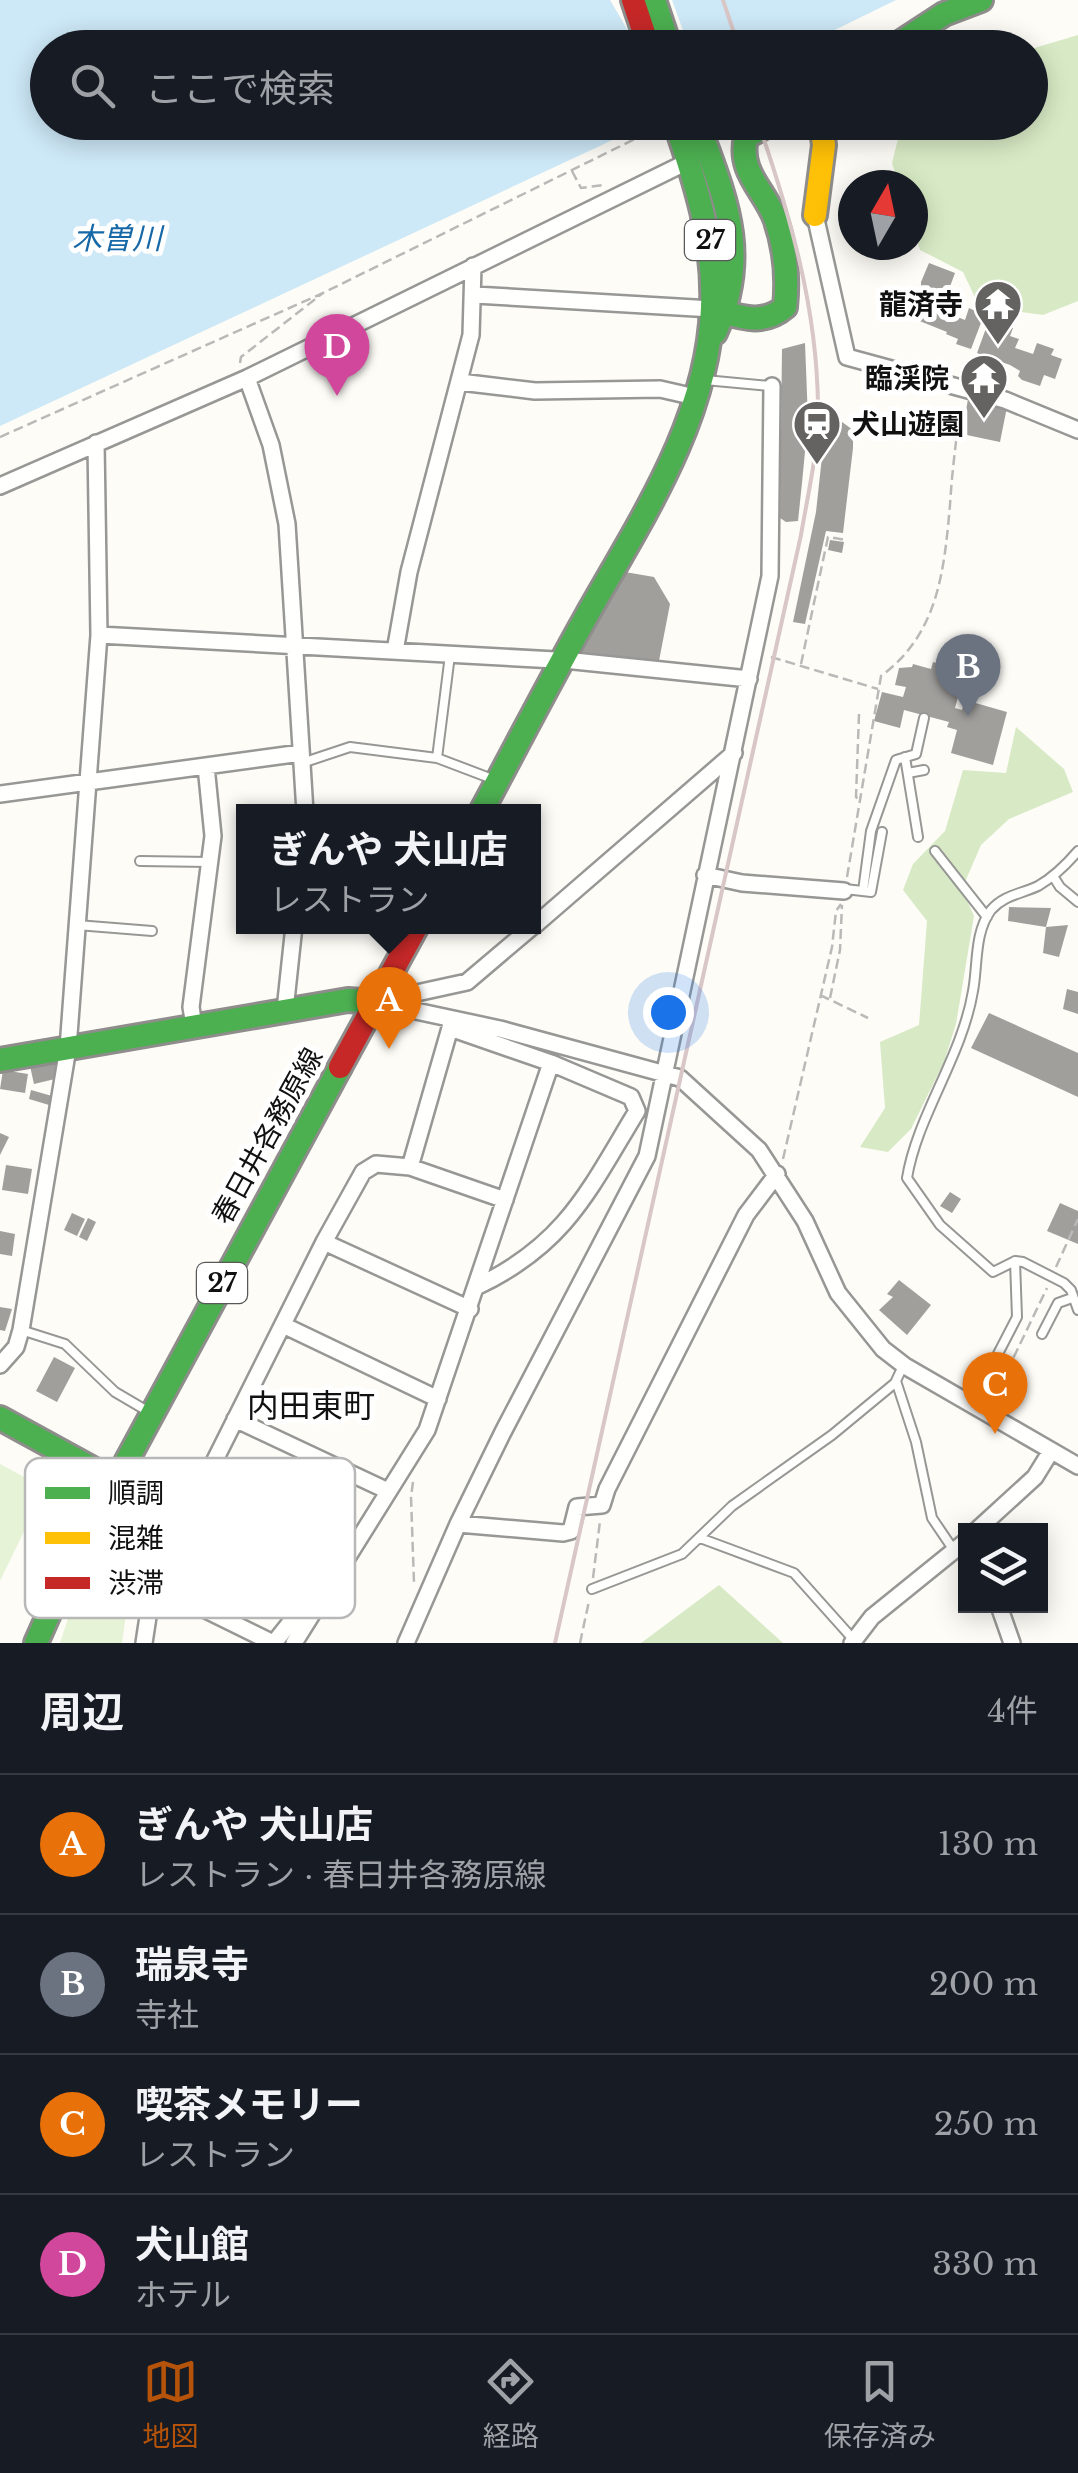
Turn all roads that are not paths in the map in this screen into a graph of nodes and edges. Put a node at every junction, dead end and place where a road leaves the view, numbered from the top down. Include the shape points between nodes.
1 (632, 0) edge
2 (654, 0) edge
3 (981, 0) edge
4 (653, 30) edge
5 (660, 30) edge
6 (920, 30) edge
7 (674, 140) edge
8 (689, 140) edge
9 (745, 140) edge
10 (826, 140) edge
11 (814, 215) joint
12 (474, 266) junction
13 (475, 296) junction
14 (720, 310) junction
15 (243, 371) junction
16 (460, 382) junction
17 (772, 386) joint
18 (698, 388) junction
19 (1078, 430) edge
20 (96, 443) junction
21 (0, 486) edge
22 (99, 635) junction
23 (295, 646) junction
24 (394, 651) junction
25 (450, 655) junction
26 (561, 662) junction
27 (749, 679) junction
28 (924, 718) dead end
29 (734, 752) junction
30 (905, 757) junction
31 (302, 758) junction
32 (437, 758) junction
33 (206, 766) junction
34 (924, 770) dead end
35 (908, 773) junction
36 (88, 781) junction
37 (497, 781) junction
38 (0, 794) edge
39 (305, 804) edge
40 (485, 804) edge
41 (882, 832) dead end
42 (918, 837) dead end
43 (934, 850) dead end
44 (1078, 851) edge
45 (140, 861) dead end
46 (210, 862) junction
47 (705, 875) junction
48 (1053, 876) junction
49 (845, 890) joint
50 (862, 891) junction
51 (1078, 902) edge
52 (987, 917) junction
53 (541, 920) edge
54 (77, 925) junction
55 (152, 932) dead end
56 (293, 934) edge
57 (412, 934) edge
58 (524, 934) edge
59 (374, 1002) junction
60 (401, 1008) junction
61 (285, 1010) junction
62 (451, 1023) junction
63 (194, 1026) junction
64 (68, 1048) junction
65 (0, 1060) edge
66 (551, 1062) junction
67 (665, 1074) junction
68 (410, 1167) junction
69 (777, 1174) junction
70 (505, 1200) junction
71 (324, 1242) junction
72 (1015, 1262) junction
73 (478, 1286) junction
74 (1072, 1298) junction
75 (470, 1310) junction
76 (1078, 1310) edge
77 (282, 1325) junction
78 (21, 1330) junction
79 (1042, 1334) dead end
80 (3, 1357) edge
81 (904, 1365) junction
82 (896, 1380) junction
83 (438, 1399) junction
84 (979, 1408) junction
85 (151, 1413) junction
86 (0, 1418) edge
87 (235, 1419) junction
88 (1051, 1451) junction
89 (73, 1458) edge
90 (127, 1458) edge
91 (215, 1458) edge
92 (318, 1458) edge
93 (1078, 1466) edge
94 (355, 1475) edge
95 (388, 1491) junction
96 (985, 1523) edge
97 (458, 1524) junction
98 (700, 1538) junction
99 (958, 1545) edge
100 (355, 1546) edge
101 (958, 1550) edge
102 (592, 1589) road end
103 (1001, 1613) edge
104 (46, 1618) edge
105 (148, 1618) edge
106 (223, 1618) edge
107 (294, 1618) edge
108 (309, 1618) edge
109 (854, 1642) edge
110 (36, 1643) edge
111 (144, 1643) edge
112 (274, 1643) edge
113 (294, 1643) edge
114 (406, 1643) edge
115 (1012, 1643) edge

1 - 4 main road
2 - 5 main road
3 - 6 main road
7 - 12 street
8 - 14 main road, 27 via 723,194 734,244 735,283
9 - 14 main road via 742,166 774,215 785,307 761,320
10 - 11 main road
11 - 19 street via 847,357 964,387
12 - 13 street
12 - 15 street
13 - 14 street
13 - 16 street
14 - 18 main road, 27
15 - 20 street
15 - 23 street via 281,484
16 - 18 street via 535,391
16 - 24 street via 408,572
17 - 18 lane
17 - 27 street via 770,576
18 - 26 main road, 27 via 652,498
20 - 21 street
20 - 22 street
22 - 23 street
22 - 36 street
23 - 24 street
23 - 31 street
24 - 25 street
25 - 26 street
25 - 32 lane
26 - 27 street
26 - 37 main road, 27
27 - 29 street
28 - 30 lane via 916,754
29 - 47 street
29 - 53 street
30 - 35 lane
30 - 50 lane via 896,760 871,831
31 - 32 lane via 350,747
31 - 33 street
31 - 39 street
32 - 37 lane
33 - 36 street
33 - 46 street
34 - 35 lane
35 - 42 lane
36 - 38 street
36 - 54 street
37 - 40 main road, 27
41 - 50 lane via 871,892
43 - 52 lane
44 - 48 lane
45 - 46 lane
46 - 63 street
47 - 49 street
47 - 67 street
48 - 51 lane
48 - 52 lane via 999,902
49 - 50 lane
52 - 72 lane via 952,1064 906,1178 940,1225 993,1272
54 - 55 lane
54 - 64 street
56 - 61 street
57 - 59 main road, 春日井各務原線 / 27
58 - 60 street via 467,982 412,994
59 - 60 street
59 - 61 main road
59 - 85 main road, 春日井各務原線 / 27
60 - 62 street
61 - 63 main road
62 - 66 street
62 - 67 street
62 - 68 street
63 - 64 main road
64 - 65 main road
64 - 78 street
66 - 70 street
66 - 73 street via 631,1098 637,1111 575,1213 552,1238
67 - 69 street via 687,1083
67 - 97 street via 647,1156
68 - 70 street
68 - 71 street via 376,1164 363,1172
69 - 81 street via 838,1293
69 - 97 street via 746,1214 602,1505 577,1507 571,1531 563,1533
70 - 73 street
71 - 75 street
71 - 77 street
72 - 74 lane via 1052,1275
72 - 84 lane via 1016,1316
73 - 75 street
74 - 76 lane
74 - 79 lane via 1058,1303
75 - 83 street
77 - 83 street
77 - 87 street
78 - 80 street
78 - 85 lane via 65,1344 115,1392
81 - 82 lane
81 - 84 street
82 - 98 lane
82 - 99 lane via 932,1518
83 - 95 street via 427,1430
84 - 88 street
85 - 90 main road, 春日井各務原線 / 27
86 - 89 main road
87 - 91 street
87 - 92 street
88 - 93 street
88 - 96 street via 1035,1477
94 - 95 street
95 - 100 street
97 - 114 street
98 - 102 lane via 682,1554
98 - 109 lane via 794,1572
101 - 109 street via 872,1617
103 - 115 street
104 - 110 main road, 春日井各務原線 / 27
105 - 111 street
106 - 112 street
107 - 112 street
108 - 113 street

